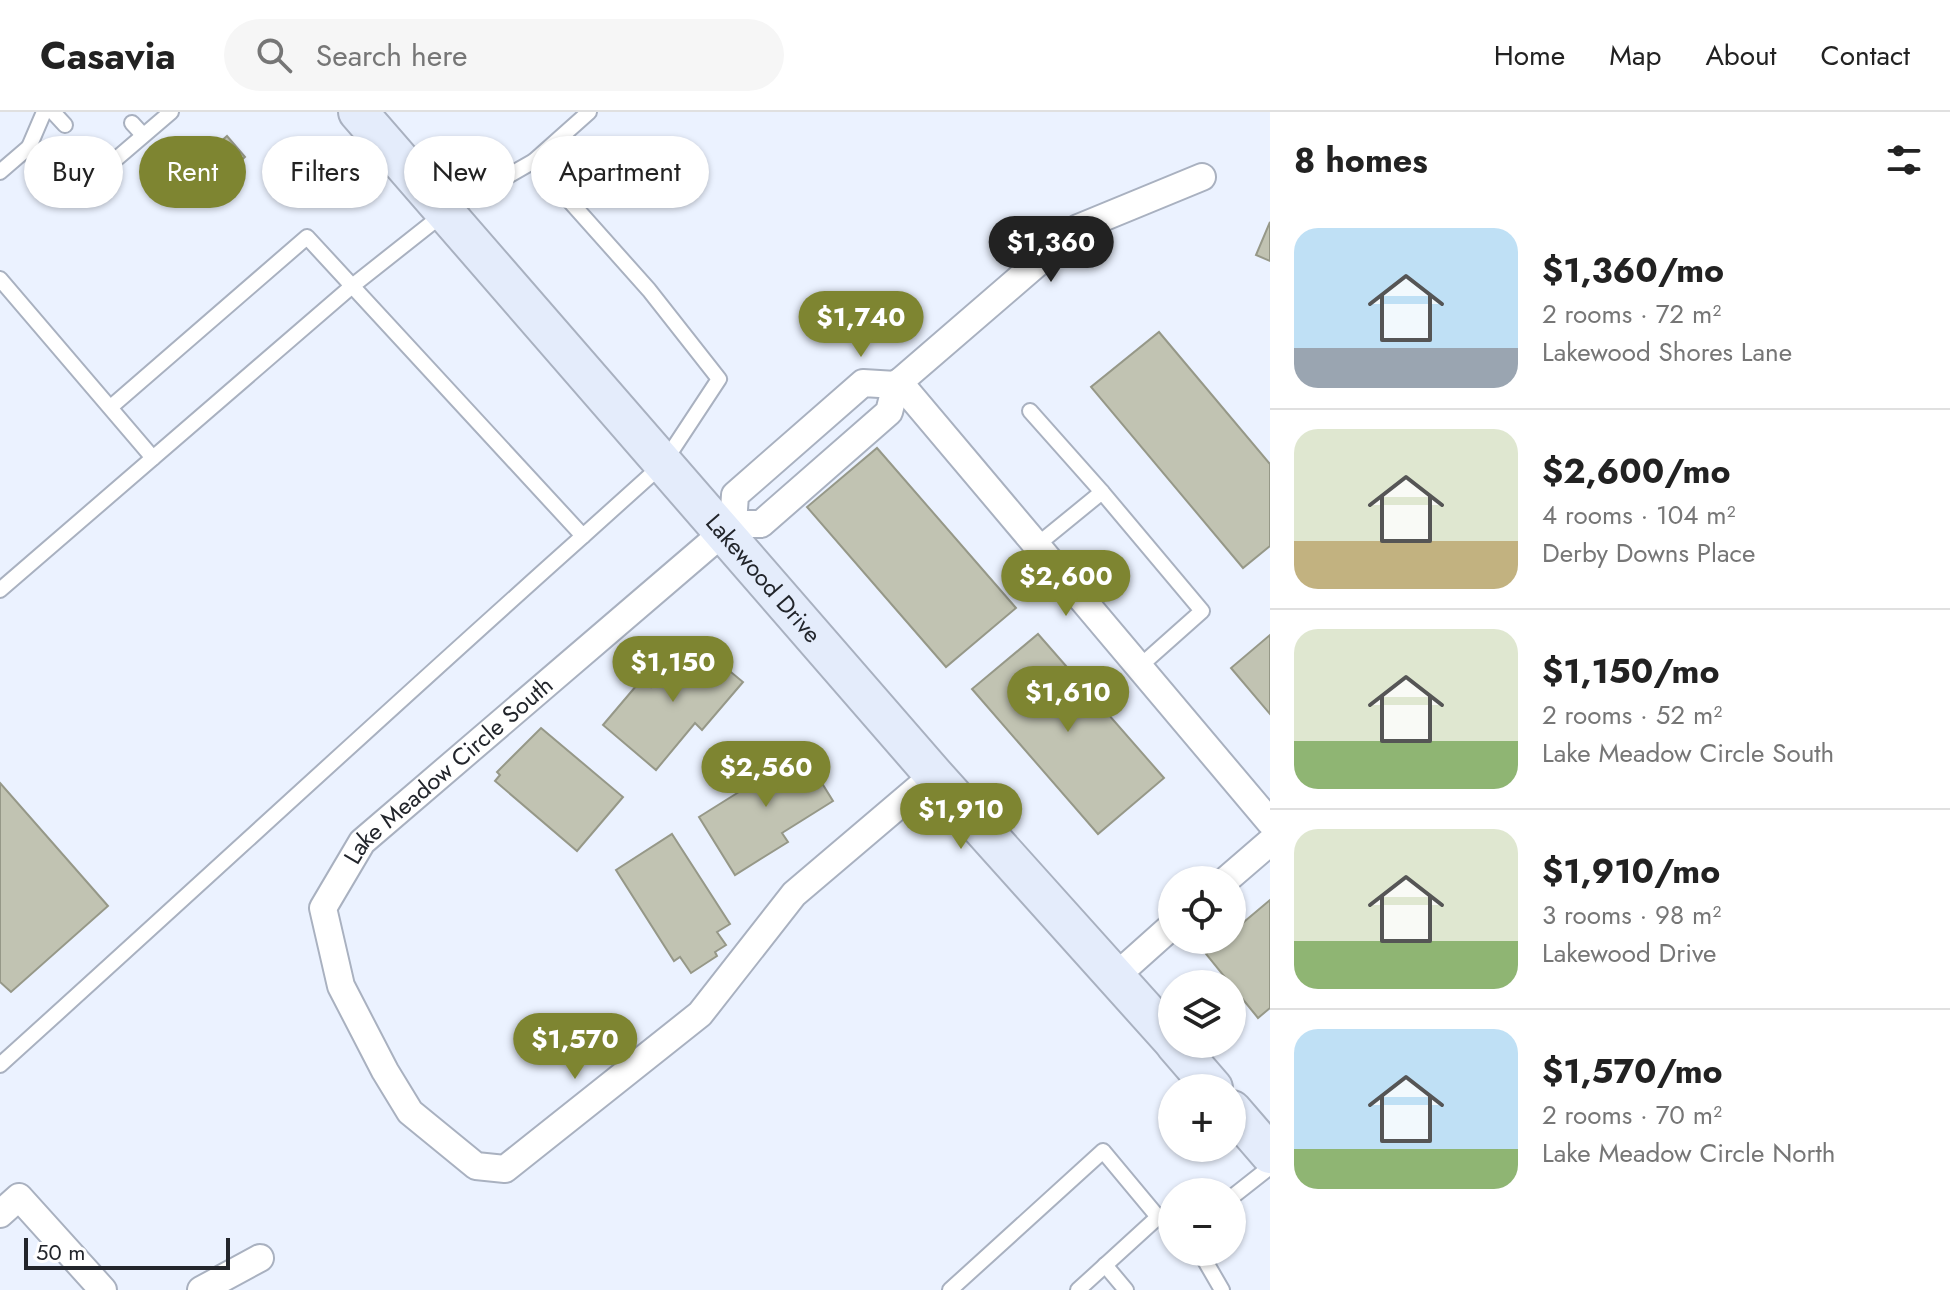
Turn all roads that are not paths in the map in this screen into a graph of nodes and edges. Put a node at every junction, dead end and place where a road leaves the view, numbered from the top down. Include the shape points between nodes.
1 (44, 112) edge
2 (53, 112) edge
3 (171, 112) edge
4 (358, 112) edge
5 (589, 112) edge
6 (132, 123) dead end
7 (65, 125) dead end
8 (143, 135) junction
9 (34, 136) edge
10 (562, 136) edge
11 (24, 151) edge
12 (123, 153) edge
13 (531, 163) edge
14 (0, 172) edge
15 (1202, 177) dead end
16 (576, 208) edge
17 (447, 211) junction
18 (0, 279) edge
19 (351, 287) junction
20 (898, 383) junction
21 (112, 406) junction
22 (1030, 411) dead end
23 (153, 458) junction
24 (663, 464) junction
25 (1102, 492) junction
26 (728, 529) junction
27 (583, 536) junction
28 (1037, 545) junction
29 (0, 590) edge
30 (1139, 667) junction
31 (934, 775) junction
32 (1270, 822) edge
33 (1270, 842) edge
34 (1242, 866) edge
35 (1158, 938) edge
36 (1116, 976) junction
37 (1158, 1024) edge
38 (1188, 1058) edge
39 (0, 1065) edge
40 (1201, 1074) edge
41 (1246, 1126) edge
42 (1270, 1154) edge
43 (1270, 1167) edge
44 (1246, 1186) edge
45 (0, 1214) edge
46 (1158, 1217) joint
47 (260, 1258) dead end
48 (1105, 1265) junction
49 (1208, 1266) edge
50 (103, 1290) edge
51 (201, 1290) edge
52 (950, 1290) edge
53 (1078, 1290) edge
54 (1126, 1290) edge
55 (1222, 1290) edge

1 - 9 lane
2 - 7 lane
3 - 8 lane
4 - 17 street, Lakewood Drive
5 - 10 lane
6 - 8 lane
8 - 12 lane
11 - 14 lane
13 - 17 lane
15 - 20 street via 1078,228
16 - 24 lane via 719,379
17 - 19 lane
17 - 24 street, Lakewood Drive
18 - 21 lane
19 - 21 lane via 307,237
19 - 23 lane
19 - 27 lane
20 - 26 street via 889,412 761,524
20 - 26 street via 863,383 735,495
20 - 28 street
21 - 23 lane
22 - 25 lane
23 - 29 lane
24 - 26 street, Lakewood Drive
24 - 27 lane
25 - 28 lane
25 - 30 lane via 1202,611
26 - 31 street, Lakewood Drive
26 - 31 street, Lake Meadow Circle South via 362,842 323,908 341,986 410,1112 476,1166 505,1169 700,1014 794,894
27 - 39 lane
28 - 30 street
30 - 32 street
31 - 36 street, Lakewood Drive
33 - 34 street
35 - 36 street
36 - 37 street, Lakewood Drive
38 - 40 street, Lakewood Drive
41 - 42 street
43 - 44 lane
45 - 50 street via 19,1197
46 - 48 lane
46 - 52 lane via 1103,1151
47 - 51 street
48 - 53 lane
48 - 54 lane
49 - 55 lane

